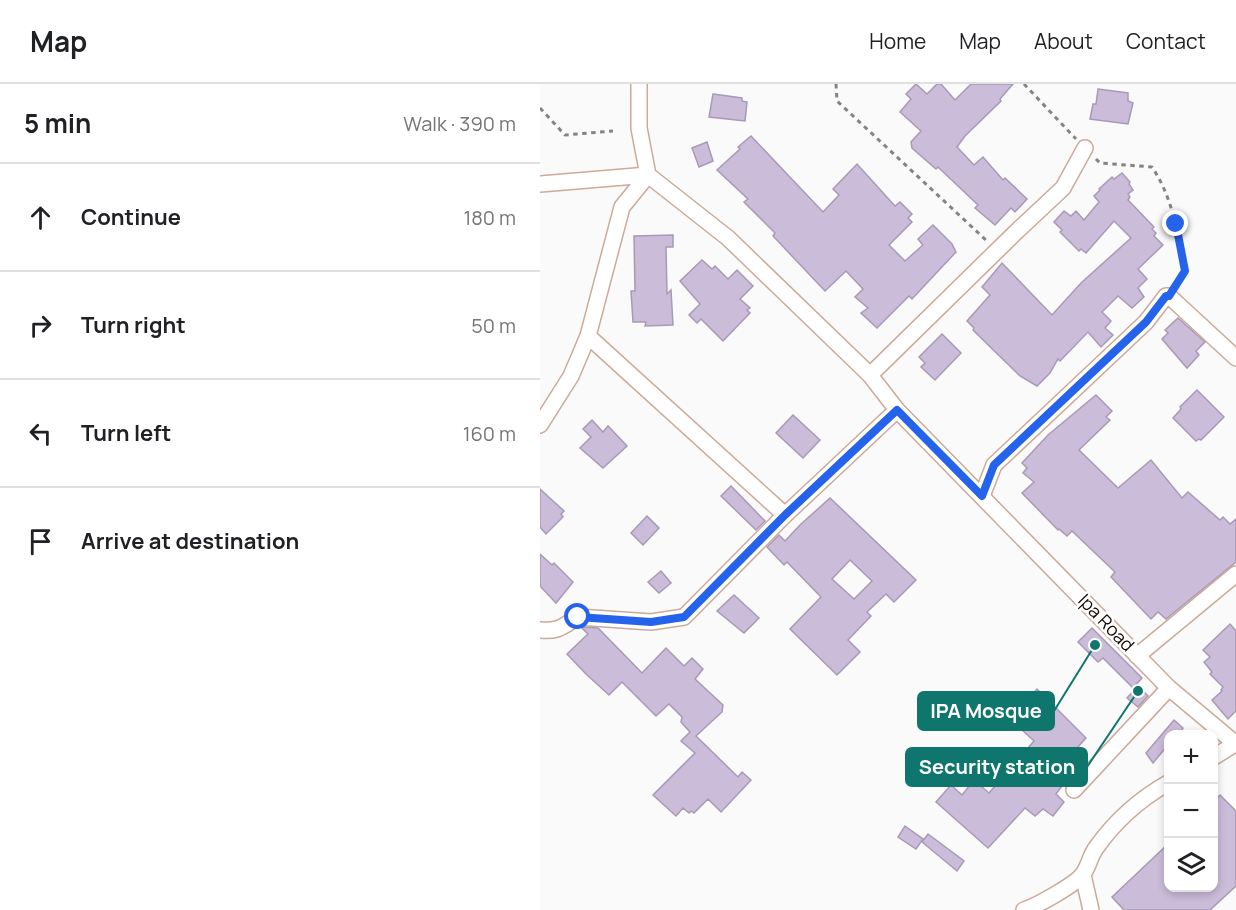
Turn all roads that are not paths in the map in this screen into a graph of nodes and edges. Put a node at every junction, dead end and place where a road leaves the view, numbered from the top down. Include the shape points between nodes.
1 (639, 84) edge
2 (1085, 148) road end
3 (648, 175) junction
4 (540, 184) edge
5 (588, 336) junction
6 (1236, 358) edge
7 (870, 375) junction
8 (897, 410) junction
9 (540, 425) edge
10 (982, 496) junction
11 (785, 515) junction
12 (1236, 574) edge
13 (540, 630) edge
14 (1137, 656) junction
15 (1169, 688) junction
16 (1236, 743) edge
17 (1218, 754) edge
18 (1167, 784) edge
19 (1074, 790) dead end
20 (1083, 875) junction
21 (1024, 910) edge
22 (1091, 910) edge

1 - 3 street via 639,128
2 - 7 street via 1063,188
3 - 4 street
3 - 5 street via 622,207
3 - 7 street, Ipa Road via 728,238
5 - 9 street via 571,376
5 - 11 street
6 - 10 street via 1166,296 1146,322 994,465
7 - 8 street, Ipa Road
8 - 10 street, Ipa Road
8 - 11 street
10 - 14 street, Ipa Road
11 - 13 street via 684,617 651,622 578,617 555,631
12 - 14 street
14 - 15 street, Ipa Road
15 - 16 street, Ipa Road
15 - 19 street
16 - 17 street
18 - 20 street via 1129,810 1095,850
20 - 21 street
20 - 22 street

